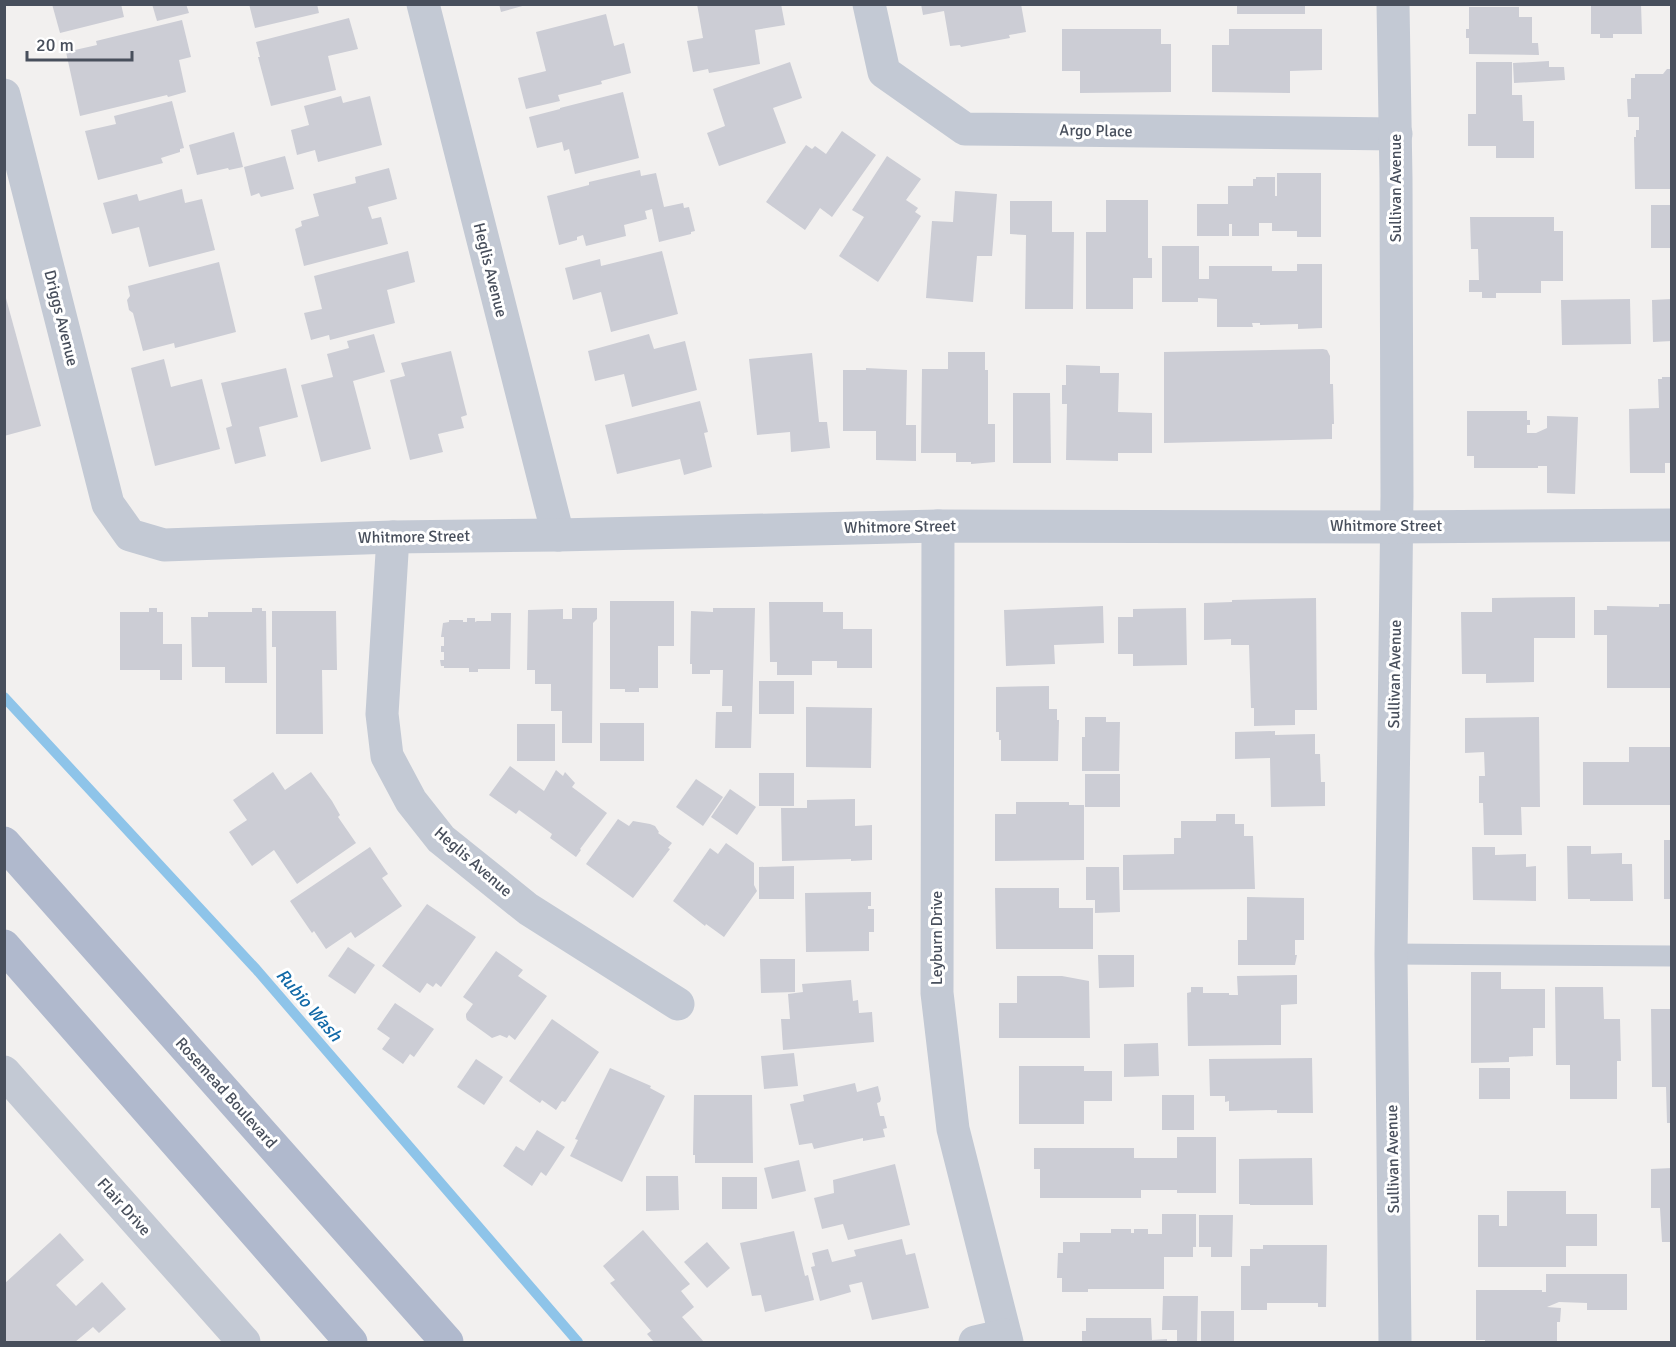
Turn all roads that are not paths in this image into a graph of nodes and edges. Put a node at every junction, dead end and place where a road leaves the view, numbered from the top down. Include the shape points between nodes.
1 (423, 4) edge
2 (869, 4) edge
3 (1393, 4) edge
4 (4, 95) edge
5 (1396, 134) junction
6 (1671, 525) edge
7 (938, 526) junction
8 (1396, 527) junction
9 (558, 535) junction
10 (130, 536) joint
11 (393, 537) junction
12 (4, 843) edge
13 (4, 946) edge
14 (1391, 954) junction
15 (1671, 956) edge
16 (678, 1004) dead end
17 (4, 1072) edge
18 (996, 1340) edge
19 (244, 1342) edge
20 (351, 1342) edge
21 (447, 1342) edge
22 (1395, 1342) edge

1 - 9 street, Heglis Avenue
2 - 5 street, Argo Place via 884,72 965,129
3 - 5 street, Sullivan Avenue
4 - 10 street, Driggs Avenue via 108,504
5 - 8 street, Sullivan Avenue
6 - 8 street, Whitmore Street
7 - 8 street, Whitmore Street
7 - 9 street, Whitmore Street
7 - 18 street, Leyburn Drive via 937,993 952,1129
8 - 14 street, Sullivan Avenue
9 - 11 street, Whitmore Street
10 - 11 street, Whitmore Street via 165,545
11 - 16 street, Heglis Avenue via 382,714 387,756 411,801 441,839 528,909
12 - 21 main road, Rosemead Boulevard
13 - 20 main road
14 - 15 lane
14 - 22 street, Sullivan Avenue
17 - 19 street, Flair Drive

